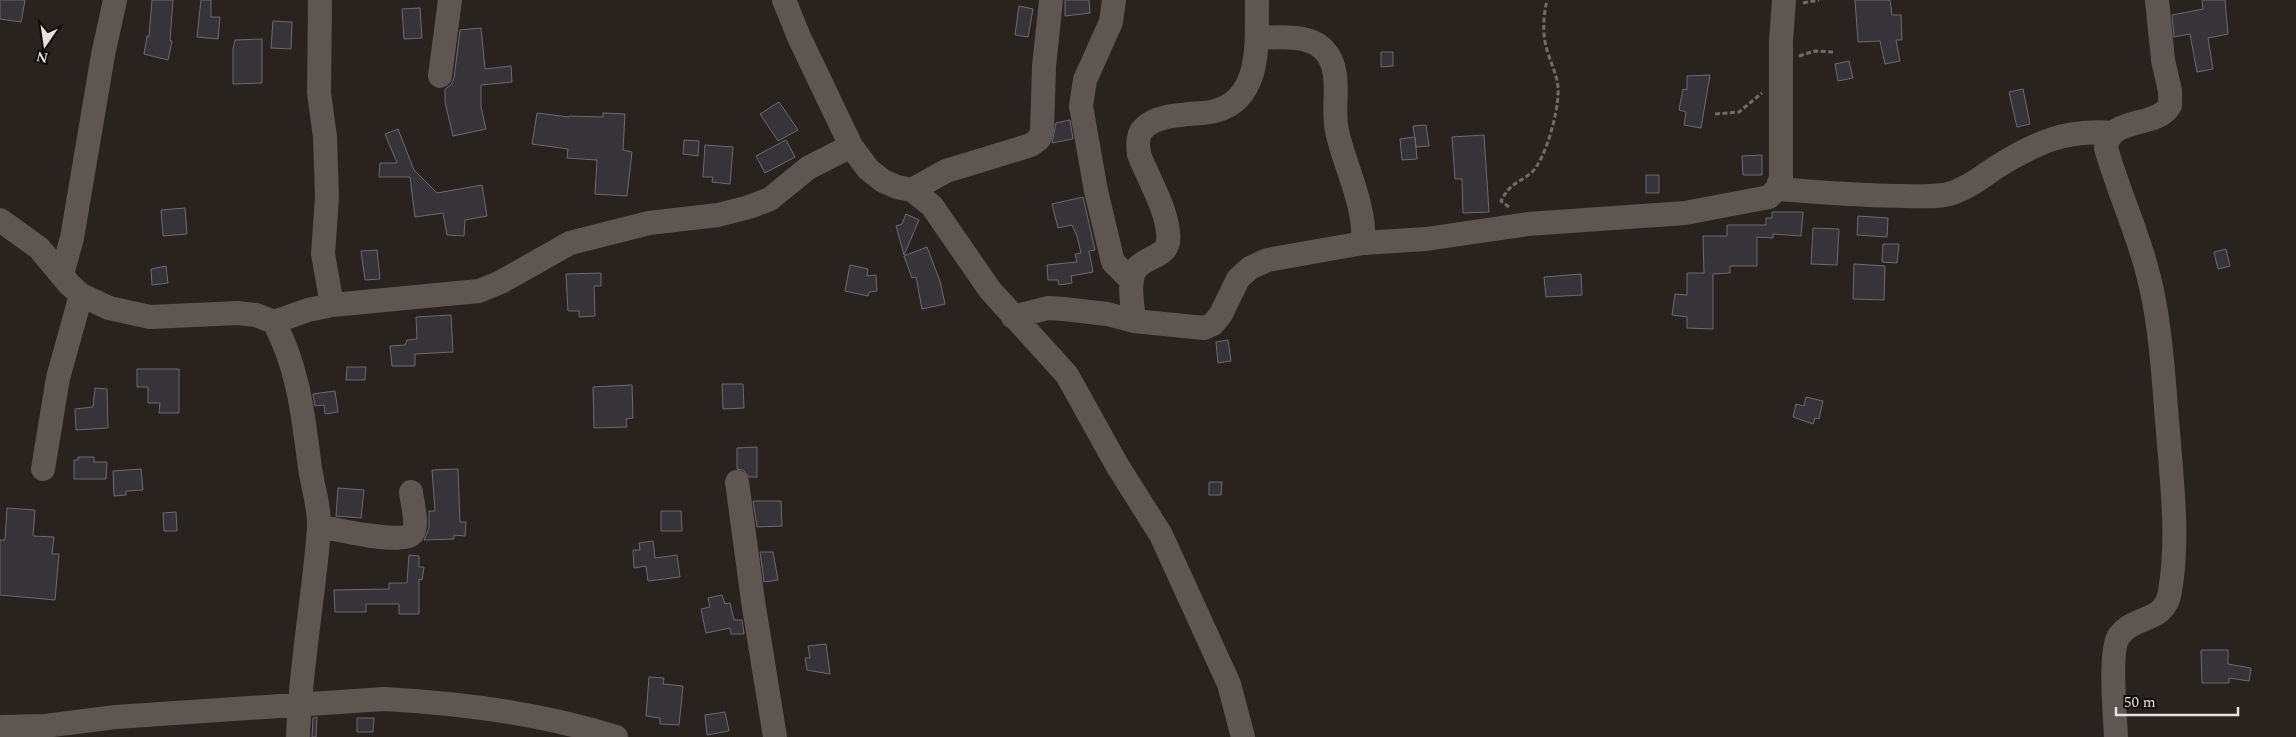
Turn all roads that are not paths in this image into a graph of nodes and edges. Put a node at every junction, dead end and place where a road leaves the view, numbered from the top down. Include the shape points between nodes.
1 (116, 0) edge
2 (320, 0) edge
3 (450, 0) edge
4 (784, 0) edge
5 (1051, 0) edge
6 (1114, 0) edge
7 (1257, 0) edge
8 (1784, 0) edge
9 (2157, 0) edge
10 (1258, 38) junction
11 (440, 76) dead end
12 (2113, 133) junction
13 (850, 146) junction
14 (1777, 189) junction
15 (912, 190) junction
16 (0, 220) edge
17 (1363, 243) junction
18 (62, 274) junction
19 (1132, 281) junction
20 (81, 295) junction
21 (332, 306) junction
22 (1013, 317) junction
23 (1134, 321) junction
24 (274, 322) junction
25 (43, 469) dead end
26 (736, 482) dead end
27 (411, 492) dead end
28 (319, 526) junction
29 (299, 707) junction
30 (0, 727) edge
31 (298, 737) edge
32 (616, 737) edge
33 (775, 737) edge
34 (1243, 737) edge
35 (2116, 737) edge

1 - 18 street via 72,238
2 - 21 street via 319,93 326,137 327,198 323,254
3 - 11 street
4 - 13 street
5 - 15 street via 1039,139 1024,148 946,171
6 - 19 street via 1111,22 1085,80 1081,106 1096,191 1114,262
7 - 10 street
8 - 14 street via 1781,177
9 - 12 street via 2170,105 2162,114
10 - 17 street via 1290,37 1310,42 1323,48 1332,60 1336,130 1362,214
10 - 19 street via 1255,67 1248,84 1235,100 1216,111 1152,121 1142,130 1138,139 1139,155 1166,217 1169,235 1161,255 1143,262 1136,269
12 - 14 street via 2083,131 2064,135 2027,149 1952,193 1868,196
12 - 35 street via 2106,148 2145,263 2162,354 2174,515 2168,598 2164,608 2156,615 2128,626 2118,636 2114,651
13 - 15 street via 883,181
13 - 21 street via 808,168 770,199 718,215 649,223 570,243 501,282 478,291
14 - 17 street via 1769,197 1685,213 1528,224 1426,239
15 - 22 street via 932,206 990,290
16 - 18 street via 39,248
17 - 23 street via 1267,260 1250,268 1238,280 1221,314 1213,324 1204,328
18 - 20 street
19 - 23 street
20 - 24 street via 109,308 150,317 238,313
20 - 25 street via 58,378
21 - 24 street via 308,310
22 - 23 street via 1048,308 1107,314
22 - 34 street via 1067,375 1117,465 1161,534 1230,684
24 - 28 street via 290,355 297,381
26 - 33 street
27 - 28 street via 415,526 408,537 376,536
28 - 29 street
29 - 30 street
29 - 31 street
29 - 32 street via 384,700 427,702 535,718

